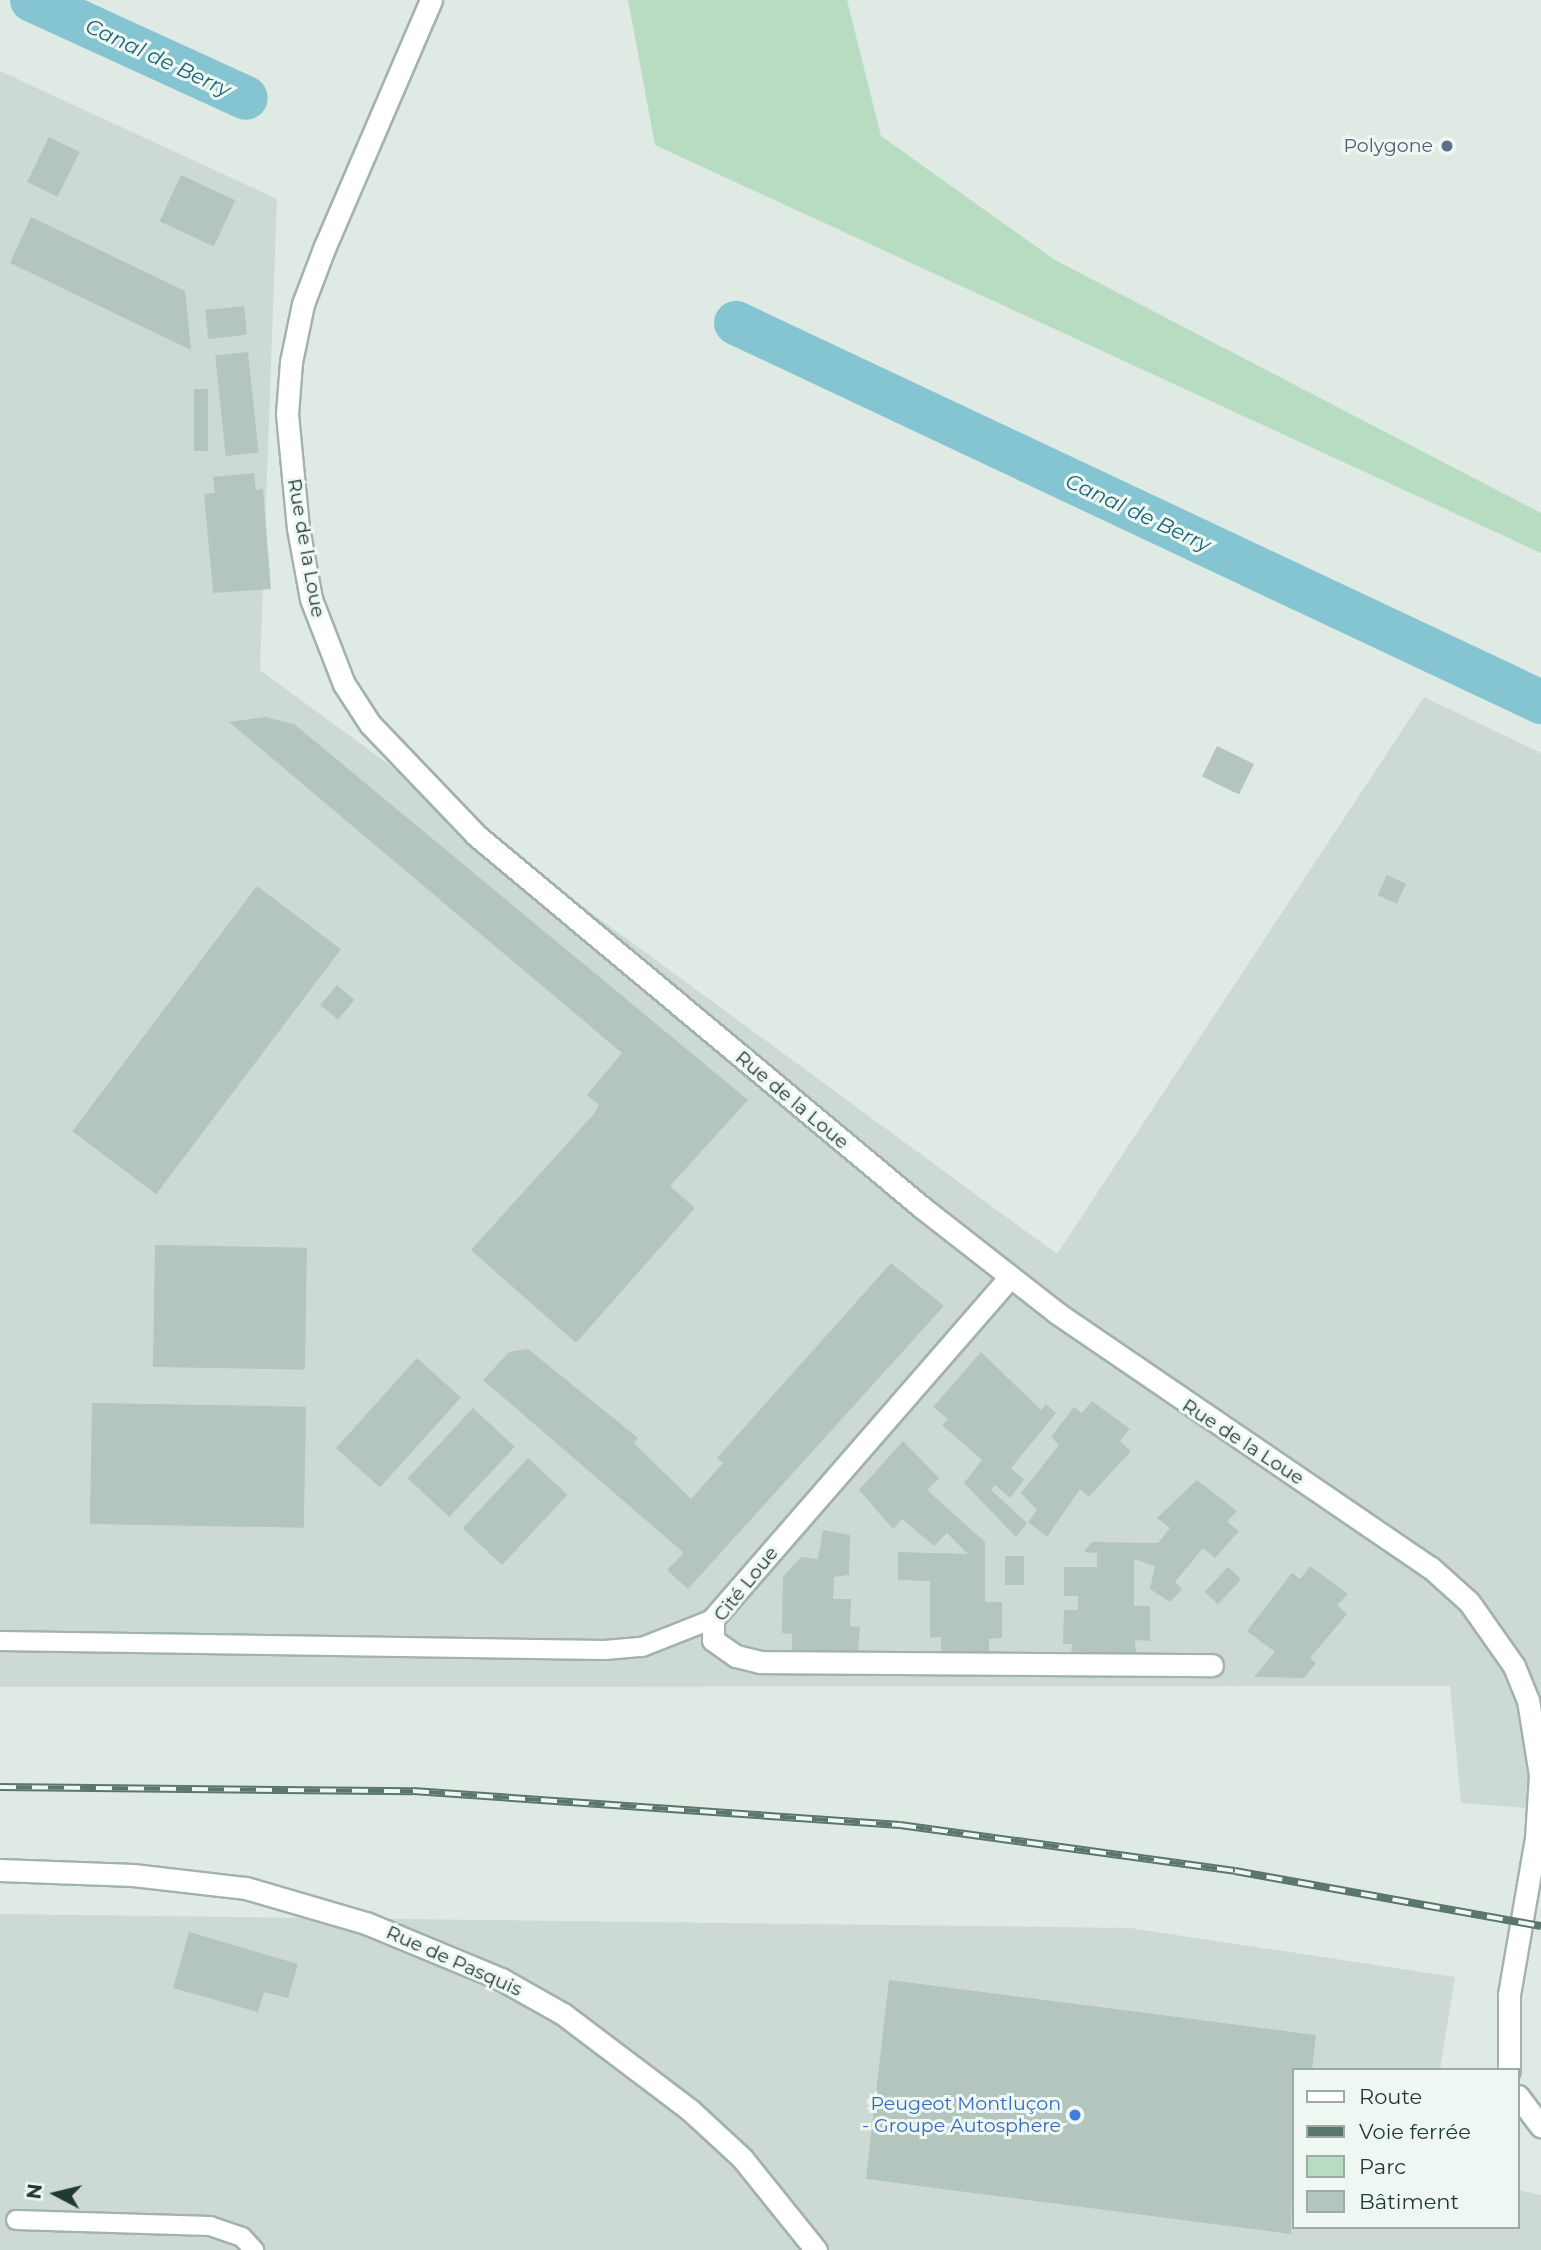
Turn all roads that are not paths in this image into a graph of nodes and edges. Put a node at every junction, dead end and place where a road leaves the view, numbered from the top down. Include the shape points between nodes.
1 (431, 0) edge
2 (1010, 1277) junction
3 (713, 1619) junction
4 (0, 1641) edge
5 (1212, 1665) dead end
6 (0, 1870) edge
7 (1509, 2068) edge
8 (1520, 2099) edge
9 (1541, 2126) edge
10 (16, 2220) dead end
11 (254, 2250) edge
12 (816, 2250) edge

1 - 2 street, Rue de la Loue via 316,269 291,362 287,414 298,528 326,650 370,724 476,835
2 - 3 street, Cité Loue
2 - 7 street, Rue de la Loue via 1166,1392 1430,1567 1495,1633 1528,1700 1540,1774 1536,1838 1509,1995
3 - 4 lane via 642,1647 605,1650
3 - 5 street, Cité Loue via 720,1648 760,1661
6 - 12 street, Rue de Pasquis via 133,1875 246,1888 366,1923 501,1979 563,2014 690,2110 742,2158
8 - 9 street
10 - 11 lane via 210,2226 242,2237

